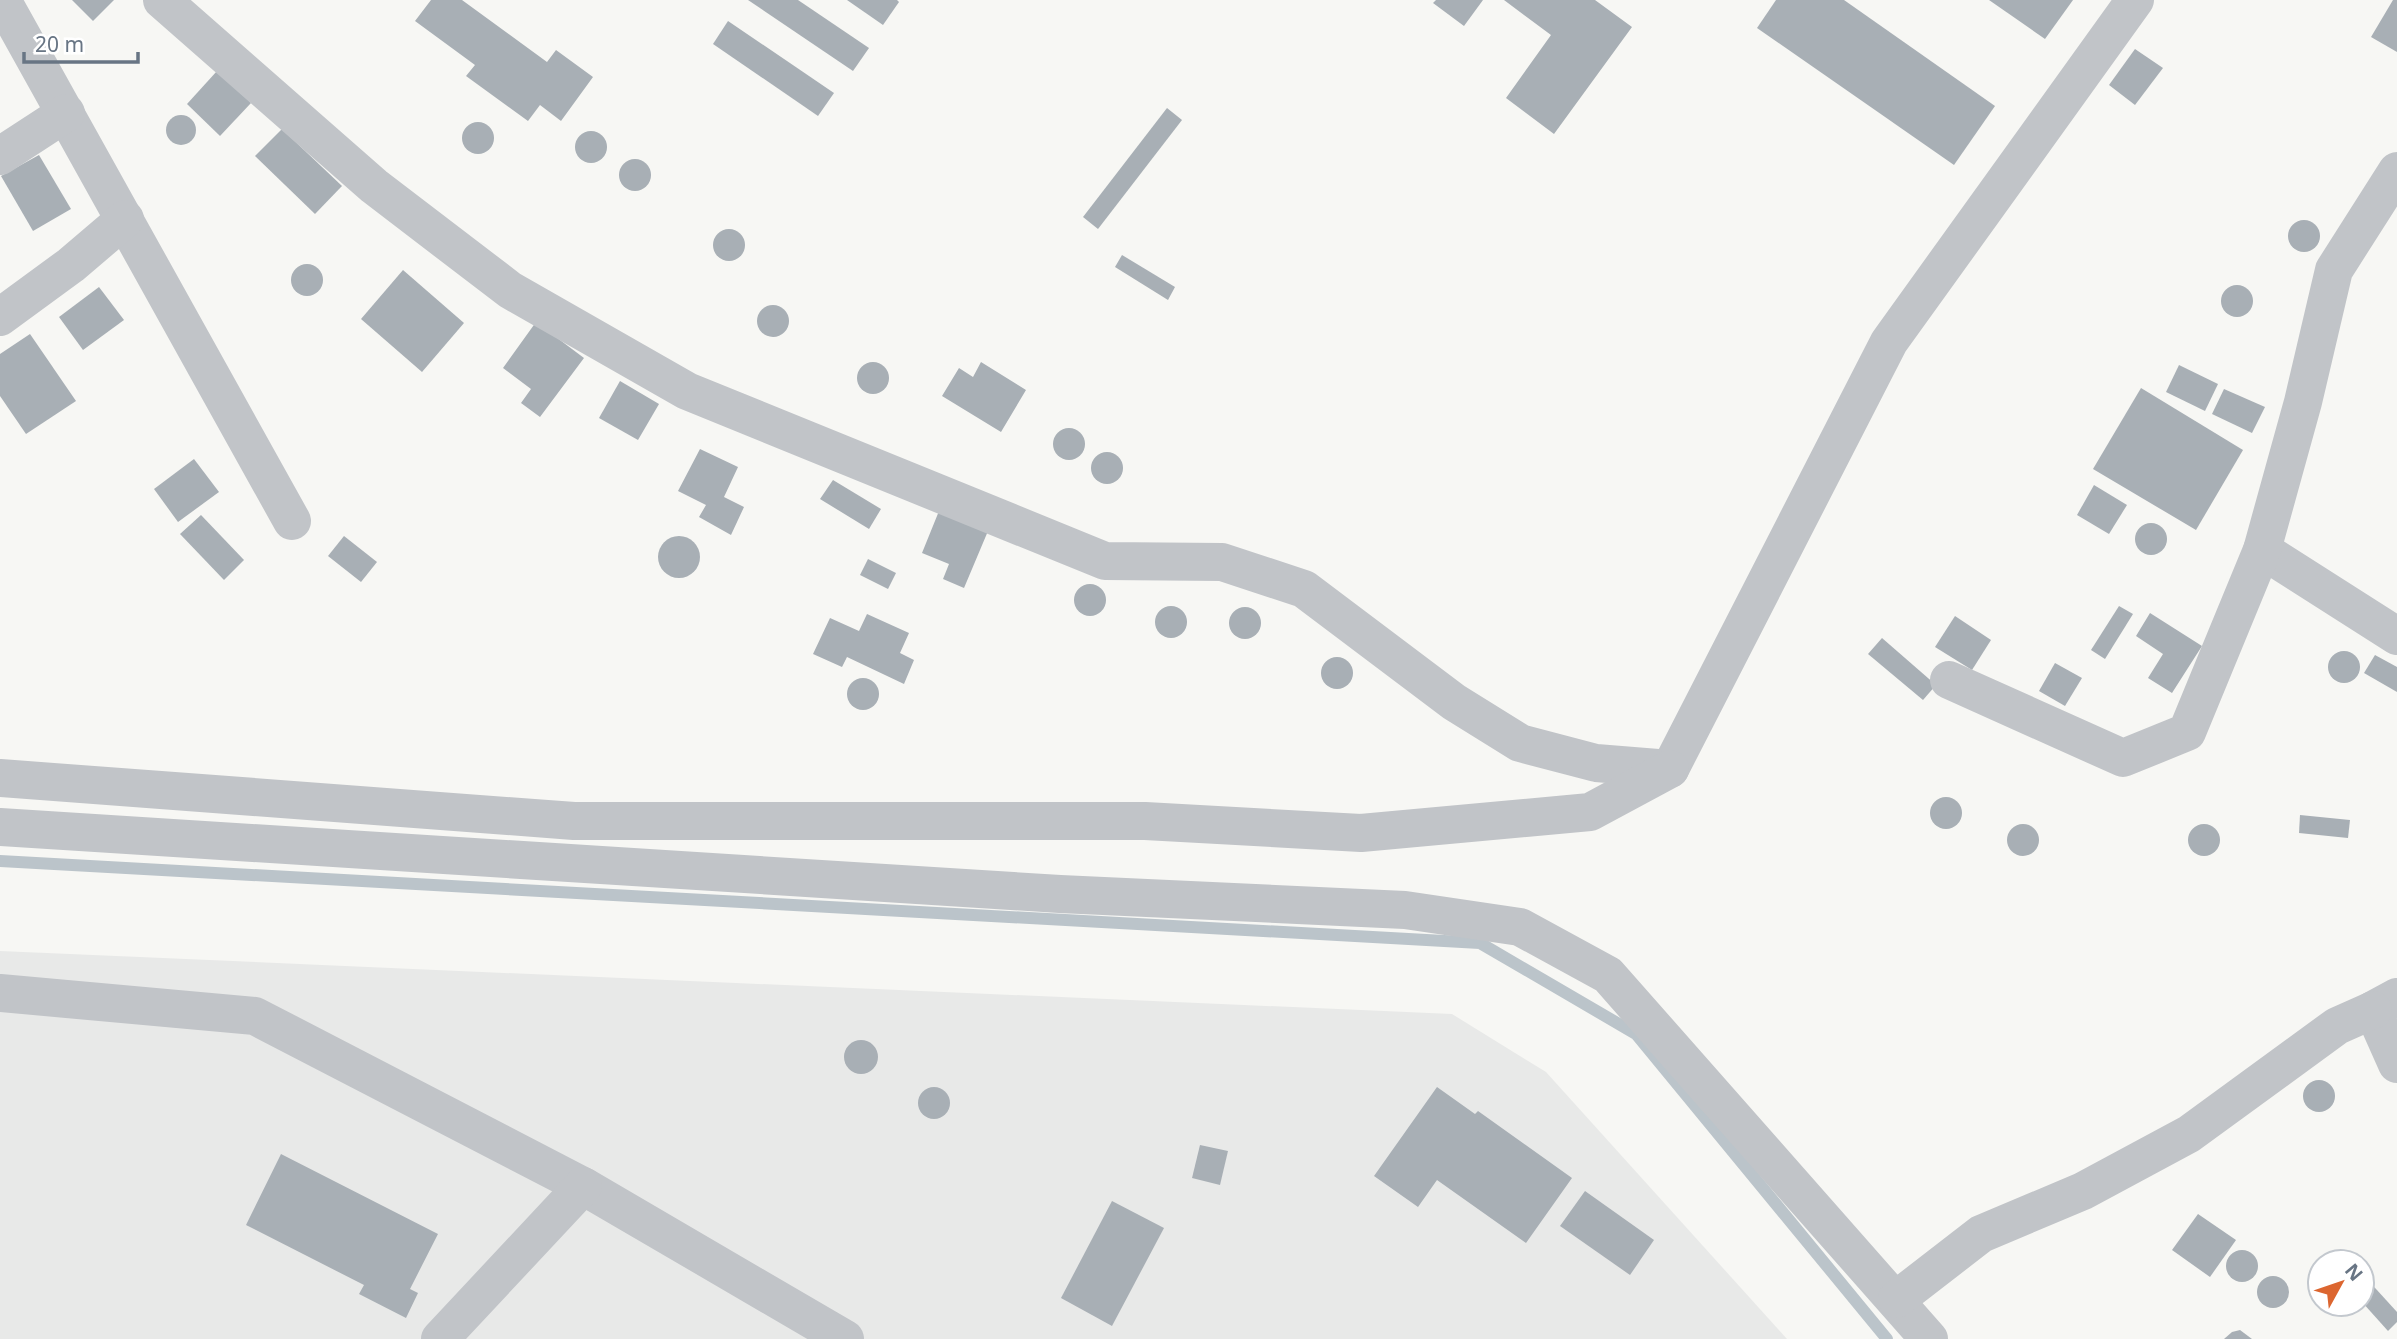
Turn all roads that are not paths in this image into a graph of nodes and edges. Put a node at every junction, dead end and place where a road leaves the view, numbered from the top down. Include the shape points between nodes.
1 (2, 0) edge
2 (162, 0) edge
3 (2135, 0) edge
4 (66, 113) junction
5 (0, 156) edge
6 (2397, 171) edge
7 (125, 219) junction
8 (0, 317) edge
9 (292, 522) dead end
10 (2262, 550) junction
11 (2397, 636) edge
12 (1949, 680) dead end
13 (1671, 769) junction
14 (0, 778) edge
15 (0, 827) edge
16 (0, 993) edge
17 (2385, 1003) edge
18 (2397, 1064) edge
19 (583, 1186) junction
20 (1897, 1299) junction
21 (440, 1339) edge
22 (845, 1339) edge
23 (1929, 1339) edge

1 - 4 street
2 - 13 street via 374,186 510,289 687,391 1105,561 1222,562 1304,589 1454,702 1520,743 1596,763
3 - 13 street via 1889,342
4 - 5 street
4 - 7 street
6 - 10 street via 2334,270
7 - 8 street
7 - 9 street
10 - 11 street
10 - 12 street via 2187,732 2162,743 2123,758
13 - 14 street via 1590,812 1361,833 1145,821 574,821
15 - 20 street via 1060,894 1405,910 1520,927 1608,975
16 - 19 street via 255,1016
17 - 18 street
17 - 20 street via 2337,1026 2189,1135 2083,1191 1981,1234
19 - 21 street
19 - 22 street
20 - 23 street

